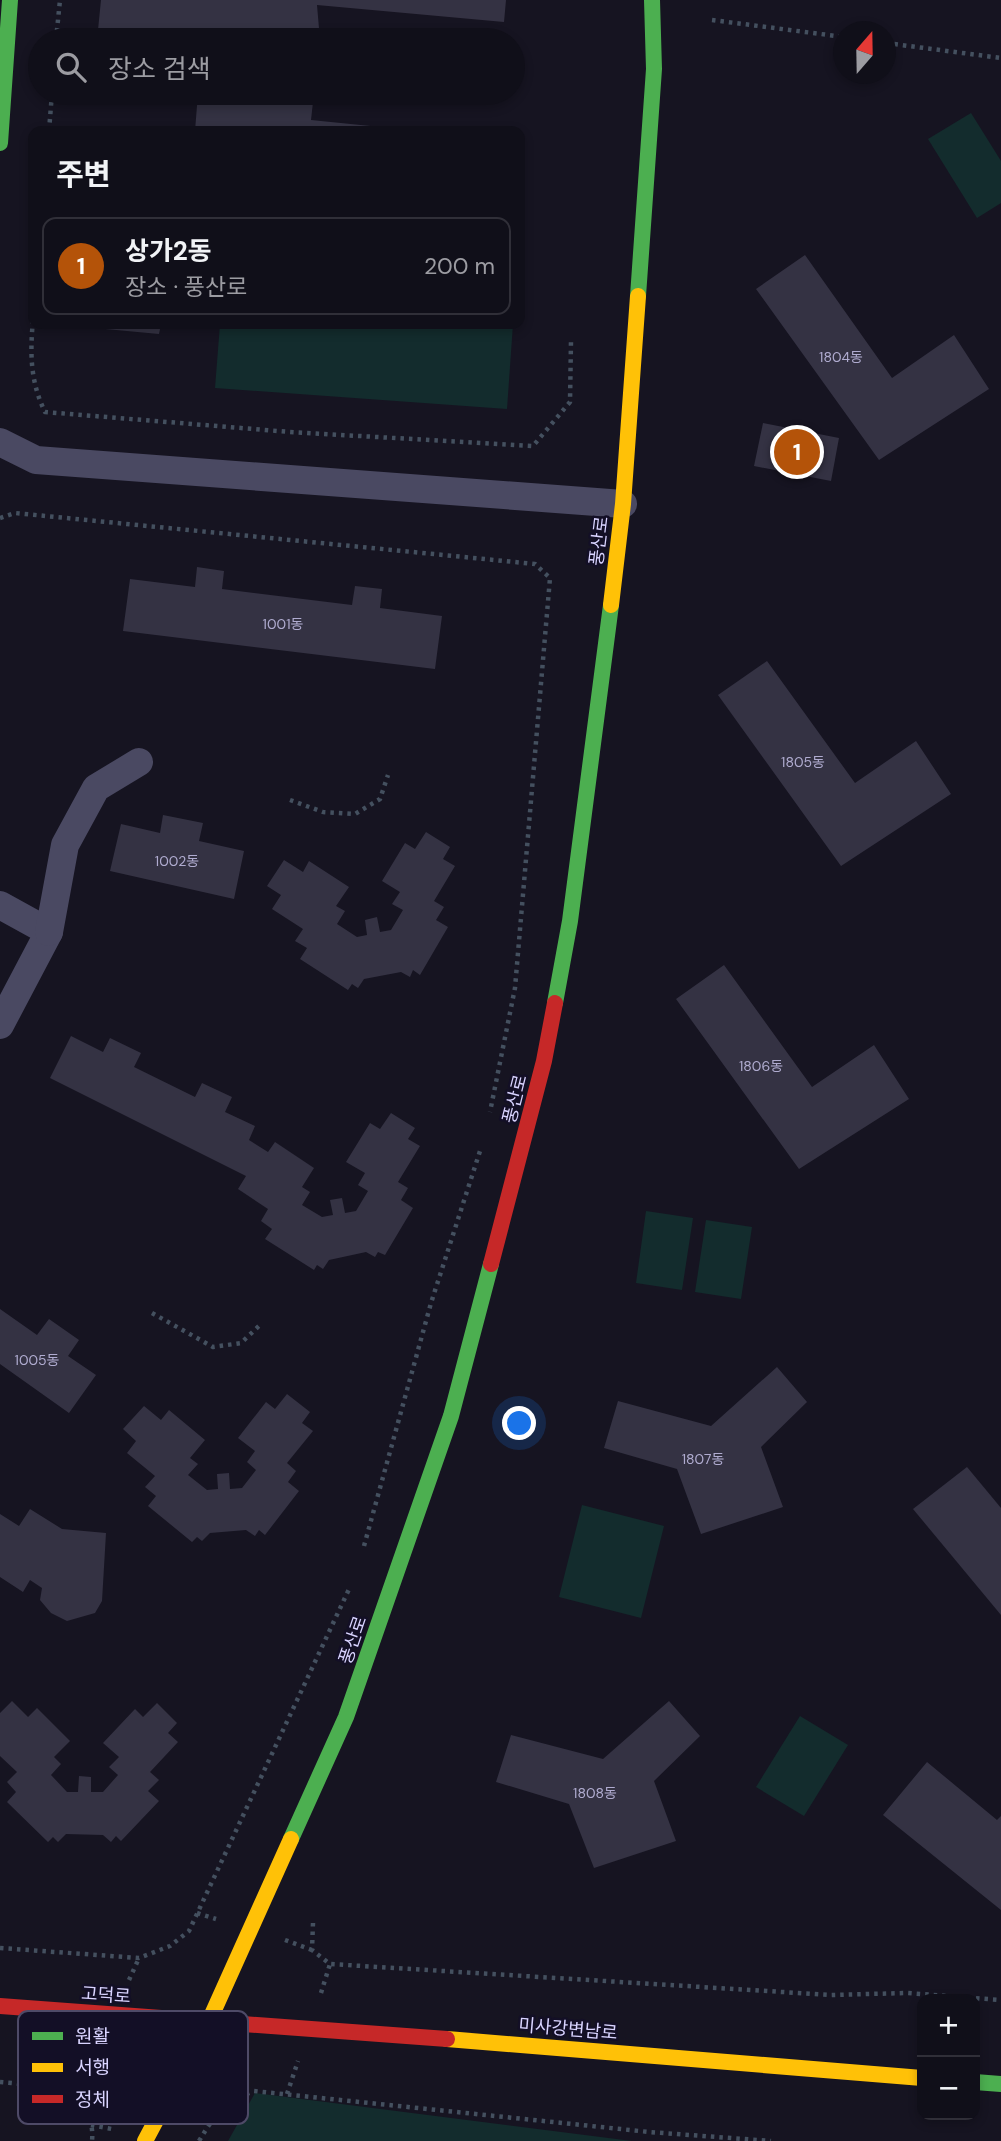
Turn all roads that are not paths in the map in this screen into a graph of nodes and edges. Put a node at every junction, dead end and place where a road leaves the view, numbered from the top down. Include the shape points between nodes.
1 (10, 0) edge
2 (652, 0) edge
3 (0, 143) edge
4 (0, 442) edge
5 (623, 503) junction
6 (139, 762) dead end
7 (0, 905) edge
8 (49, 932) junction
9 (0, 1025) edge
10 (0, 2006) edge
11 (81, 2011) edge
12 (214, 2011) edge
13 (248, 2022) edge
14 (917, 2078) edge
15 (980, 2082) edge
16 (1001, 2084) edge
17 (154, 2124) edge
18 (145, 2141) edge

1 - 3 street
2 - 5 street, 풍산로 via 654,69
4 - 5 street via 36,460
5 - 12 street, 풍산로 via 570,920 544,1061 502,1230 451,1416 346,1717
6 - 8 street via 96,788 65,845
7 - 8 street
8 - 9 street
10 - 11 street, 고덕로
13 - 14 street, 미사강변남로
15 - 16 street
17 - 18 street, 풍산로

